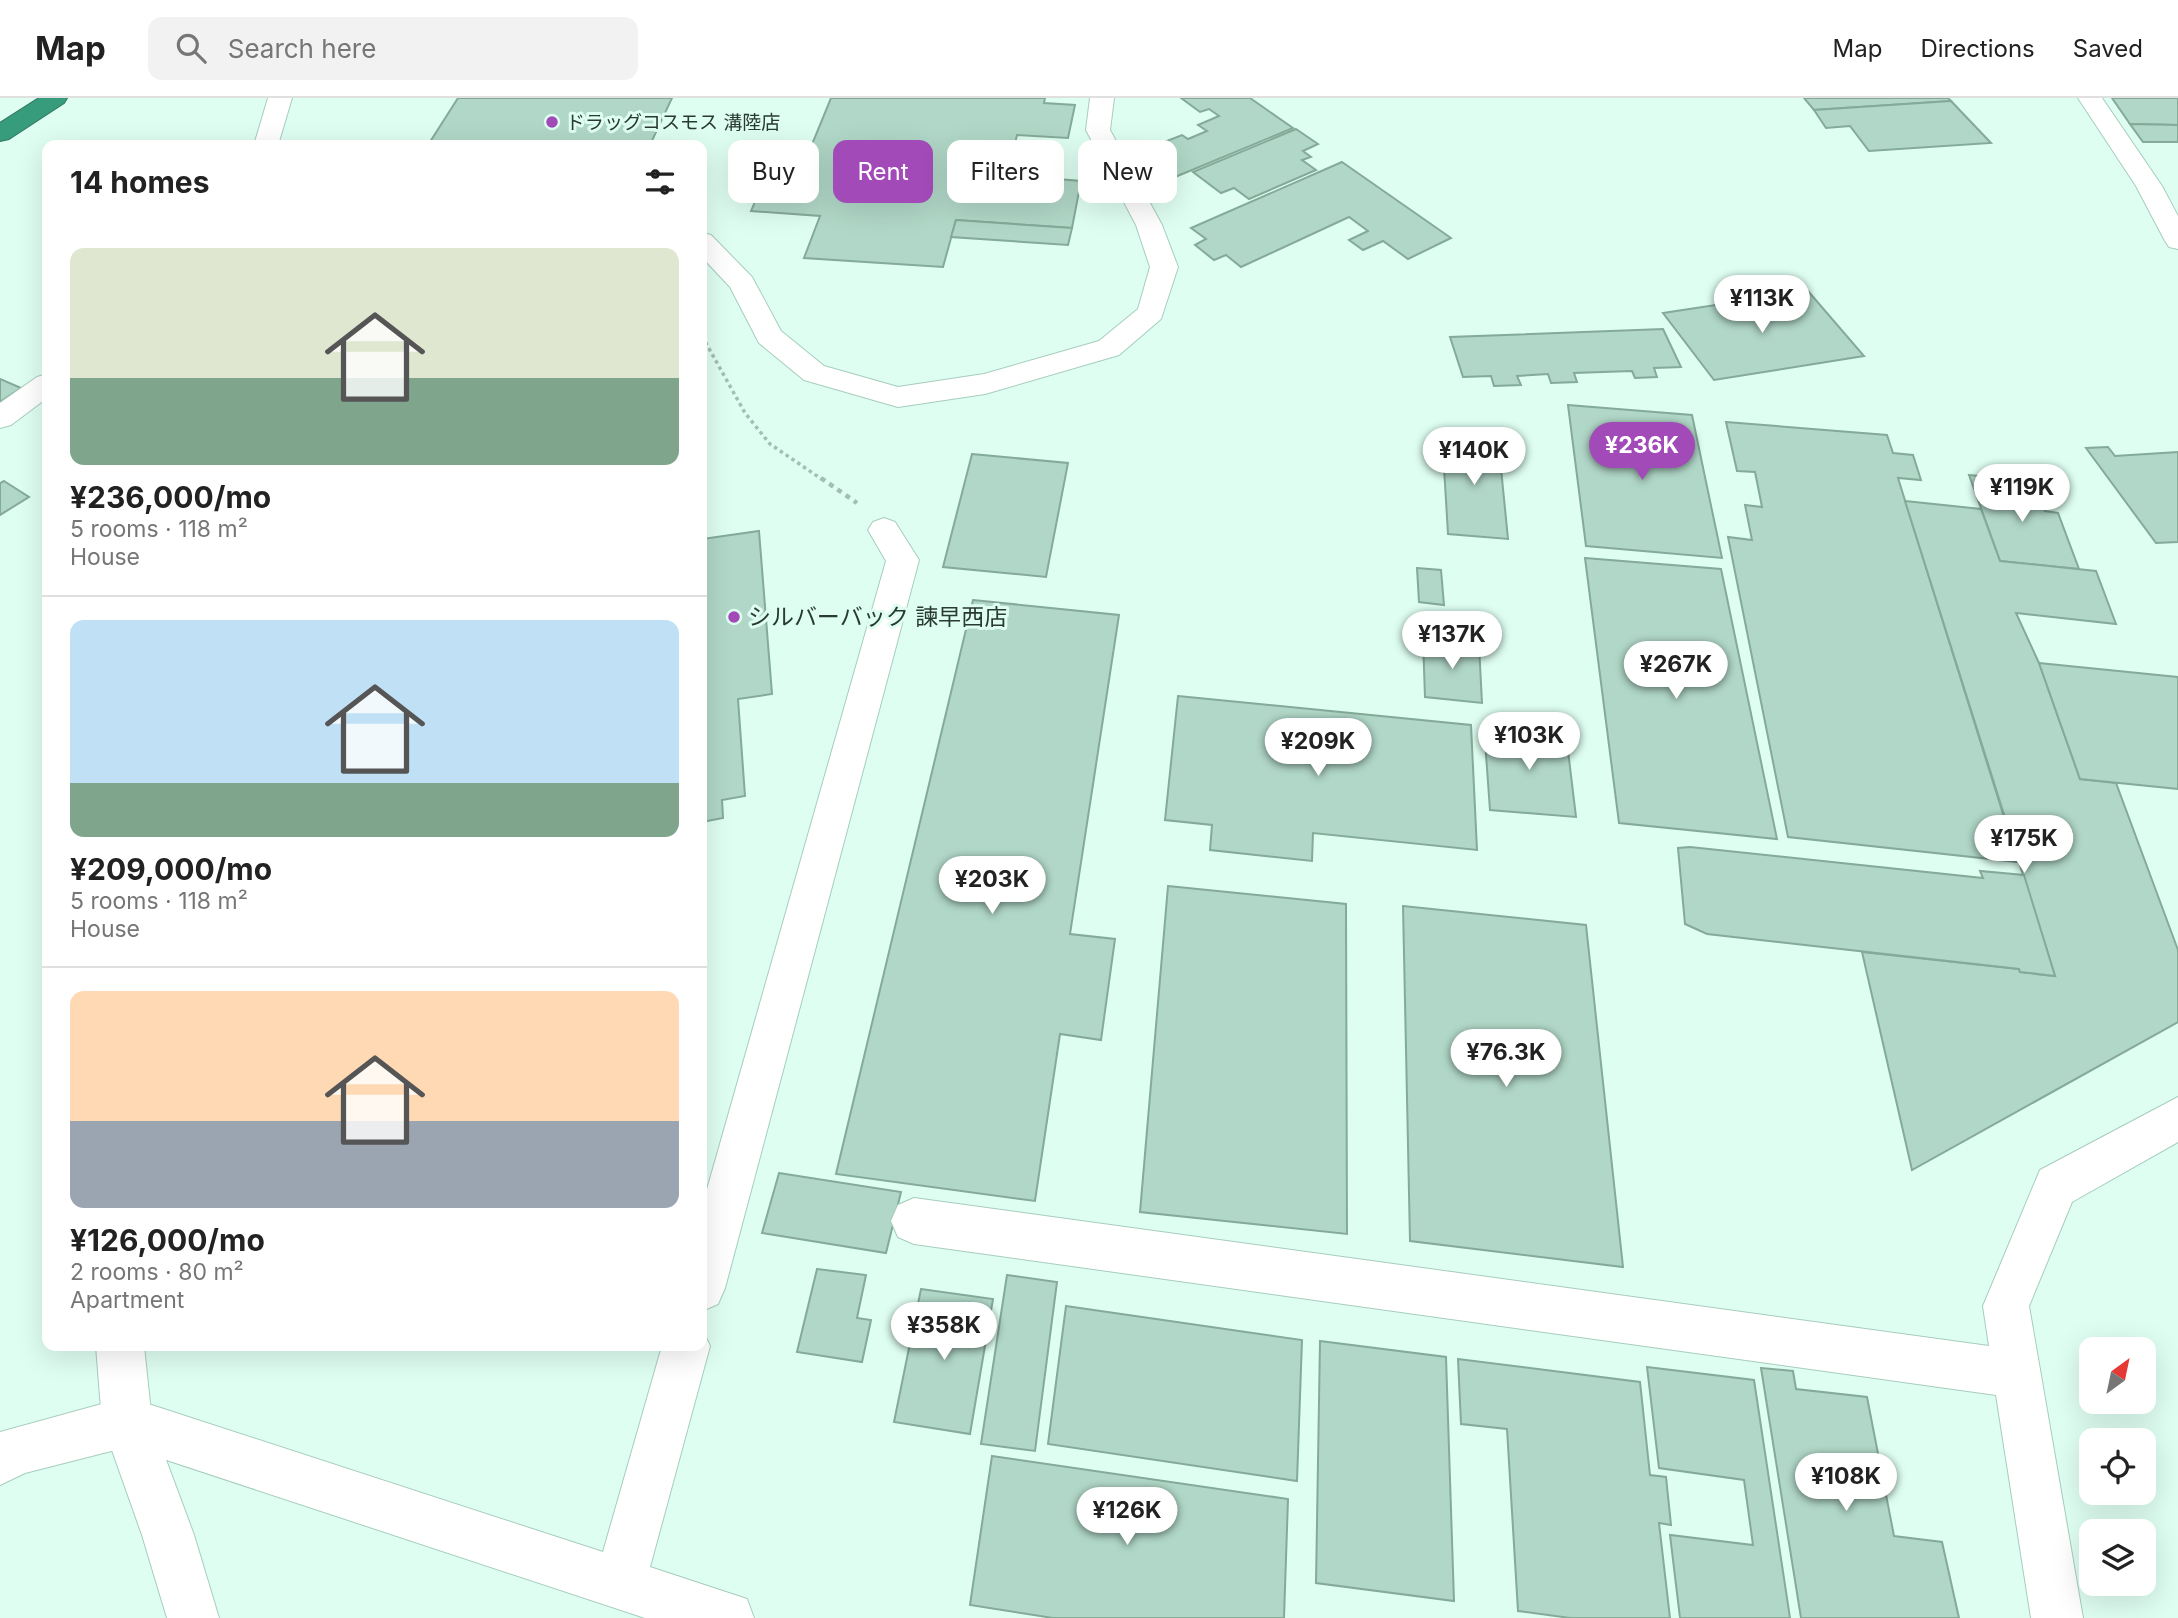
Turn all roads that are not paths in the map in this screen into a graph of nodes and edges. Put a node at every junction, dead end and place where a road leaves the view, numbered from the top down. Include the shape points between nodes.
1 (55, 98) edge
2 (280, 98) edge
3 (1102, 98) edge
4 (2090, 98) edge
5 (0, 134) edge
6 (267, 140) edge
7 (2178, 242) edge
8 (707, 246) edge
9 (42, 388) edge
10 (0, 418) edge
11 (884, 530) road end
12 (2178, 1118) edge
13 (914, 1221) dead end
14 (707, 1270) edge
15 (120, 1351) edge
16 (685, 1351) edge
17 (2017, 1374) junction
18 (127, 1422) junction
19 (0, 1460) edge
20 (620, 1583) junction
21 (193, 1618) edge
22 (728, 1618) edge
23 (2057, 1618) edge

1 - 5 highway
2 - 6 street
3 - 8 street via 1098,130 1149,225 1164,267 1151,313 1109,348 985,384 898,397 814,373 769,336 742,283
4 - 7 street via 2149,186
9 - 10 street
11 - 14 street via 903,560
12 - 17 street via 2056,1186 2006,1306
13 - 17 street
15 - 18 street
16 - 20 street
17 - 23 street
18 - 19 street via 15,1451
18 - 20 street
18 - 21 street via 169,1535
20 - 22 street

